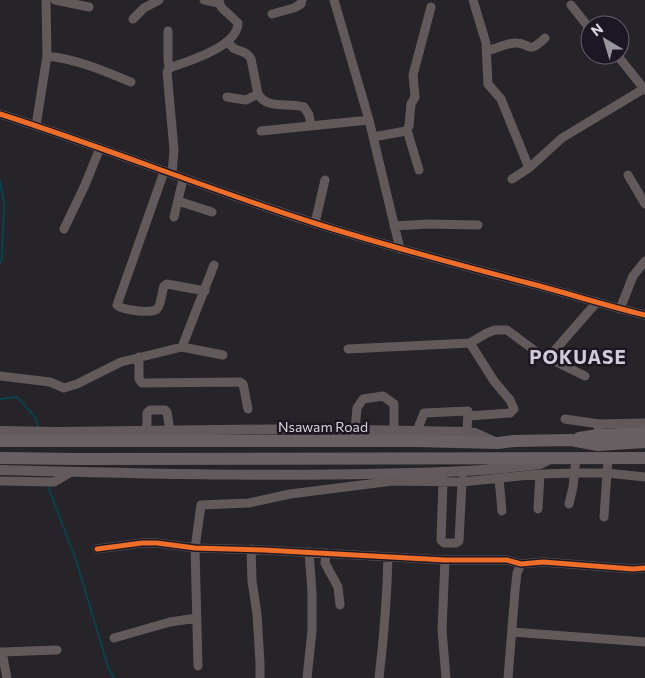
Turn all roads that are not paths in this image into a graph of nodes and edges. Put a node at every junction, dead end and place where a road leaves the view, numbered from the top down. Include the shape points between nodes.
1 (46, 0) edge
2 (55, 0) edge
3 (159, 0) edge
4 (204, 0) edge
5 (302, 0) edge
6 (334, 0) edge
7 (473, 0) edge
8 (219, 1) edge
9 (571, 5) dead end
10 (89, 7) dead end
11 (431, 7) dead end
12 (272, 14) dead end
13 (580, 16) edge
14 (133, 19) dead end
15 (168, 31) dead end
16 (545, 38) dead end
17 (227, 42) junction
18 (487, 51) junction
19 (47, 56) junction
20 (625, 65) edge
21 (169, 68) junction
22 (131, 82) dead end
23 (645, 89) edge
24 (258, 94) junction
25 (227, 98) dead end
26 (0, 114) edge
27 (368, 120) junction
28 (36, 126) junction
29 (310, 126) junction
30 (407, 130) junction
31 (261, 131) dead end
32 (373, 137) junction
33 (100, 148) junction
34 (529, 168) junction
35 (419, 170) dead end
36 (168, 173) junction
37 (628, 175) dead end
38 (183, 178) junction
39 (325, 180) dead end
40 (512, 180) dead end
41 (178, 202) junction
42 (645, 204) edge
43 (212, 212) dead end
44 (174, 217) dead end
45 (315, 223) junction
46 (478, 224) dead end
47 (394, 226) junction
48 (64, 229) dead end
49 (400, 249) junction
50 (645, 261) edge
51 (214, 265) dead end
52 (205, 291) junction
53 (597, 302) junction
54 (620, 309) junction
55 (645, 316) edge
56 (470, 343) junction
57 (182, 347) junction
58 (348, 349) dead end
59 (223, 355) dead end
60 (139, 357) junction
61 (548, 358) junction
62 (0, 376) edge
63 (585, 376) dead end
64 (248, 409) dead end
65 (468, 416) junction
66 (565, 419) dead end
67 (645, 423) edge
68 (599, 429) junction
69 (0, 430) edge
70 (355, 430) junction
71 (145, 431) junction
72 (170, 431) junction
73 (394, 431) junction
74 (417, 432) junction
75 (467, 432) junction
76 (645, 434) edge
77 (38, 437) junction
78 (57, 437) junction
79 (571, 440) junction
80 (0, 441) edge
81 (645, 442) edge
82 (498, 443) junction
83 (0, 458) edge
84 (576, 458) junction
85 (608, 458) junction
86 (645, 458) edge
87 (447, 459) junction
88 (551, 459) junction
89 (35, 465) junction
90 (56, 465) junction
91 (0, 470) edge
92 (465, 471) junction
93 (71, 472) junction
94 (419, 472) junction
95 (574, 473) junction
96 (607, 473) junction
97 (540, 474) junction
98 (442, 477) junction
99 (645, 477) edge
100 (499, 479) junction
101 (0, 481) edge
102 (462, 482) junction
103 (568, 504) dead end
104 (538, 509) dead end
105 (502, 510) dead end
106 (604, 517) dead end
107 (195, 548) junction
108 (97, 549) dead end
109 (251, 549) junction
110 (309, 552) junction
111 (326, 553) junction
112 (388, 557) junction
113 (444, 560) junction
114 (521, 564) junction
115 (645, 568) edge
116 (340, 605) dead end
117 (197, 618) junction
118 (512, 632) junction
119 (114, 638) dead end
120 (645, 642) edge
121 (57, 650) dead end
122 (1, 652) edge
123 (198, 666) dead end
124 (7, 678) edge
125 (260, 678) edge
126 (307, 678) edge
127 (378, 678) edge
128 (446, 678) edge
129 (508, 678) edge

1 - 19 street
2 - 10 street
3 - 14 street
4 - 8 street
5 - 12 street via 294,8
6 - 27 street
7 - 18 street
8 - 17 street via 238,23 237,30
9 - 13 street
11 - 30 street via 413,75 415,98
15 - 21 street
16 - 18 street via 534,47 515,43
17 - 21 street via 198,58
17 - 24 street via 249,55
18 - 34 street via 488,84 501,99
19 - 22 street via 87,64
19 - 28 street
20 - 23 street
21 - 36 street via 167,77 174,150
23 - 34 street via 562,138
24 - 25 street via 246,100
24 - 29 street via 271,104 304,107
26 - 28 street
27 - 29 street
27 - 32 street
28 - 33 street
29 - 31 street
30 - 32 street
30 - 35 street
32 - 47 street
33 - 36 street
33 - 48 street
34 - 40 street
36 - 38 street
36 - 52 street via 117,304 129,310 156,310 167,284
37 - 42 street
38 - 41 street
38 - 45 street
39 - 45 street
41 - 43 street
41 - 44 street
45 - 49 street
46 - 47 street
47 - 49 street
49 - 53 street
50 - 54 street via 633,276
51 - 52 street
52 - 57 street
53 - 54 street
53 - 61 street
54 - 55 street
56 - 58 street
56 - 61 street via 487,333 507,330
56 - 65 street via 514,409 510,413
57 - 59 street
57 - 60 street
60 - 62 street via 64,388 50,382
60 - 64 street via 139,380 142,383 240,382 244,384
61 - 63 street
65 - 74 street via 468,411 424,413
65 - 75 street
66 - 68 street
67 - 68 street
68 - 76 highway
68 - 79 highway
69 - 77 main road
70 - 72 main road
70 - 73 main road
70 - 73 street via 357,408 363,398 383,396 394,404
71 - 72 main road
71 - 72 street via 147,413 165,410
71 - 78 main road
73 - 74 main road
74 - 75 main road
75 - 82 main road via 475,432
77 - 78 highway, Nsawam Road
77 - 80 highway, Nsawam Road
78 - 82 highway, Nsawam Road
79 - 81 highway, Nsawam Road via 598,445
79 - 82 highway, Nsawam Road
83 - 89 highway
84 - 85 highway
84 - 88 highway
84 - 95 street
85 - 86 highway
85 - 96 street
87 - 88 highway
87 - 90 highway
87 - 94 main road
88 - 92 main road via 540,464
89 - 90 highway
89 - 91 main road
90 - 93 main road
92 - 98 main road
92 - 102 street
93 - 94 main road via 329,475
93 - 101 street via 54,482
94 - 98 main road
95 - 96 street
95 - 97 street
95 - 103 street
96 - 99 street
96 - 106 street
97 - 100 street
97 - 104 street
98 - 102 street
98 - 102 street via 441,540 444,543 459,541
98 - 107 street via 290,494 249,503 201,505
100 - 102 street
100 - 105 street
107 - 108 street via 149,543
107 - 109 street
107 - 117 street
109 - 110 street
109 - 125 street
110 - 111 street
110 - 126 street via 312,631
111 - 112 street
111 - 116 street via 326,563 338,587
112 - 113 street
112 - 127 street via 386,622
113 - 114 street via 507,560
113 - 128 street via 442,630
114 - 115 street via 543,562
114 - 118 street via 514,591
117 - 119 street
117 - 123 street
118 - 120 street
118 - 129 street
121 - 122 street
122 - 124 street

